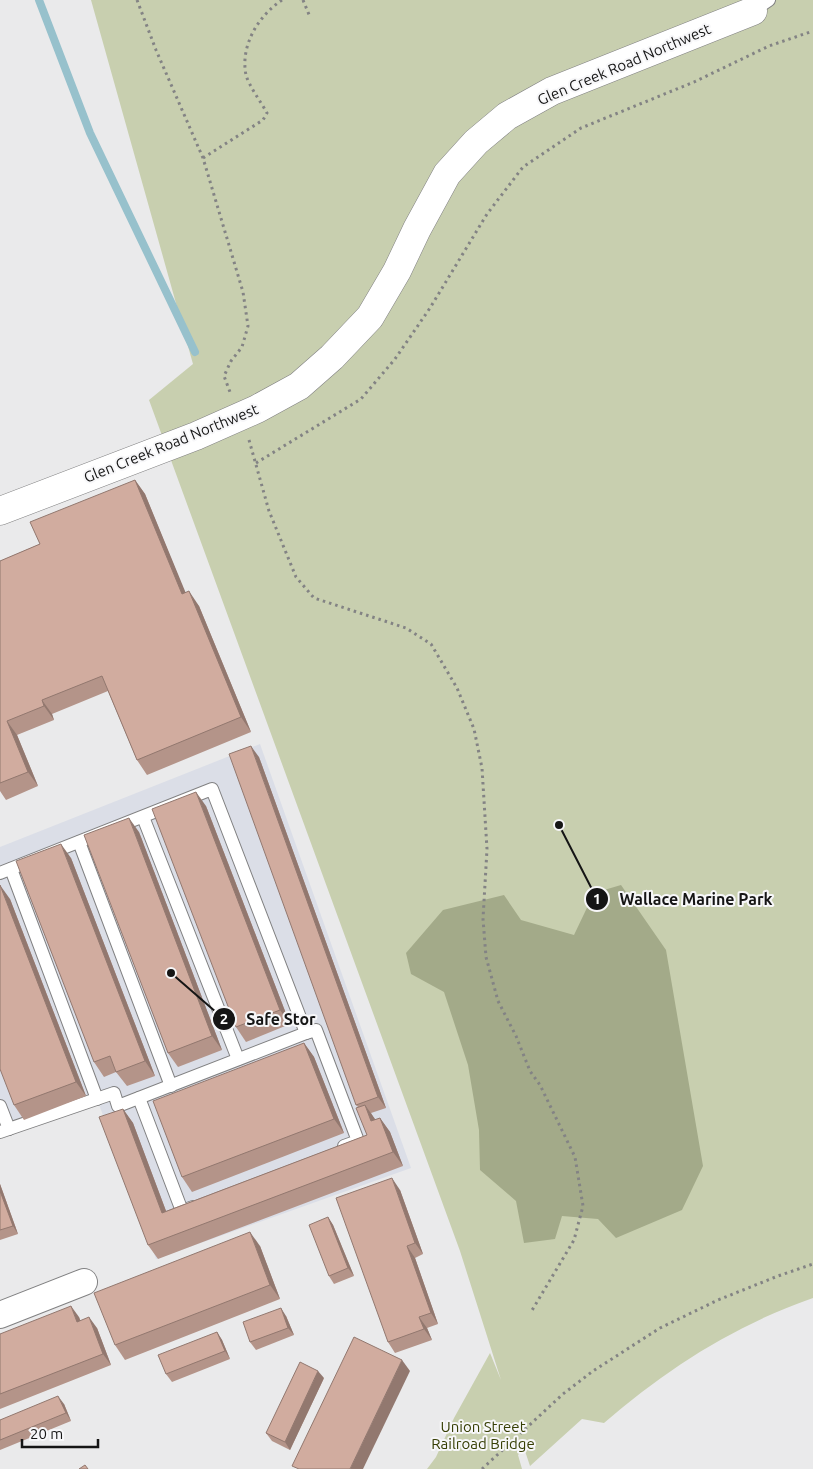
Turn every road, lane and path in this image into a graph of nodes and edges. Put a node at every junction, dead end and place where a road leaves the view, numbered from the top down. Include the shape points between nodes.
1 (137, 0) edge
2 (282, 0) edge
3 (303, 0) edge
4 (761, 6) edge
5 (310, 17) dead end
6 (813, 31) edge
7 (203, 158) junction
8 (240, 416) junction
9 (256, 463) junction
10 (0, 511) edge
11 (143, 817) junction
12 (79, 842) junction
13 (5, 871) edge
14 (306, 1033) junction
15 (238, 1059) junction
16 (171, 1086) junction
17 (139, 1098) junction
18 (97, 1099) junction
19 (0, 1106) edge
20 (4, 1131) edge
21 (330, 1152) edge
22 (201, 1204) edge
23 (813, 1264) edge
24 (84, 1282) dead end
25 (532, 1312) dead end
26 (0, 1314) edge
27 (482, 1469) edge

1 - 7 path
2 - 7 path via 270,8 252,34 244,55 247,77 267,113 263,120
3 - 5 path
4 - 8 street, Glen Creek Road Northwest via 552,91 507,116 476,142 447,174 370,317 299,386
6 - 9 path via 769,46 694,82 581,128 523,167 488,214 430,308 361,399
7 - 8 path via 245,300 248,326 242,347 224,376
8 - 9 path
8 - 10 street, Glen Creek Road Northwest
9 - 25 path via 269,511 296,577 314,598 406,628 431,644 457,688 474,729 482,768 487,849 483,918 486,957 498,1001 575,1157 583,1206 574,1240
11 - 12 lane
11 - 14 lane via 212,789
11 - 15 lane
12 - 13 lane
12 - 16 lane
13 - 18 lane
14 - 15 lane
14 - 21 lane via 316,1030 358,1141
15 - 16 lane
16 - 17 lane
17 - 18 lane via 118,1106 114,1093
17 - 22 lane via 182,1211
18 - 20 lane
19 - 20 lane
23 - 27 path via 718,1300 660,1328 564,1394
24 - 26 street

